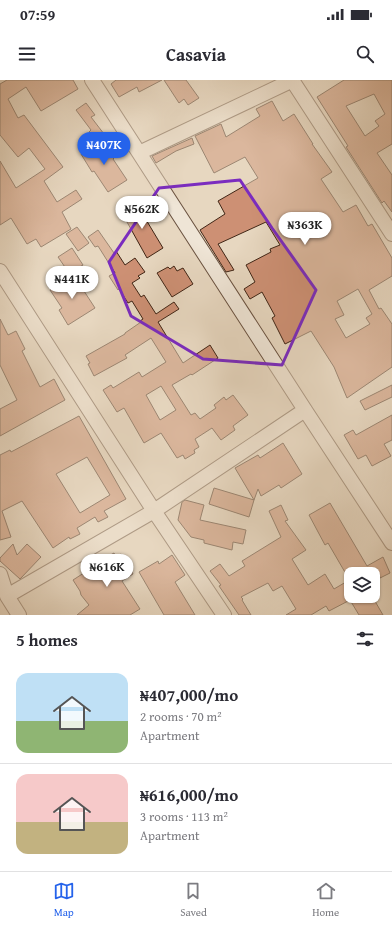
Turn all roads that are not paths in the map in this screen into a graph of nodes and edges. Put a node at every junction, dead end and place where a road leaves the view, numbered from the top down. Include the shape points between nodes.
1 (92, 80) edge
2 (293, 80) edge
3 (139, 153) junction
4 (392, 234) edge
5 (0, 271) edge
6 (305, 410) junction
7 (154, 511) junction
8 (392, 543) edge
9 (0, 574) edge
10 (7, 596) junction
11 (19, 615) edge
12 (224, 615) edge

1 - 3 street
2 - 3 street
2 - 4 street
3 - 6 street
5 - 7 street
6 - 7 street
6 - 8 street
7 - 10 street
7 - 12 street
9 - 10 street
10 - 11 street

